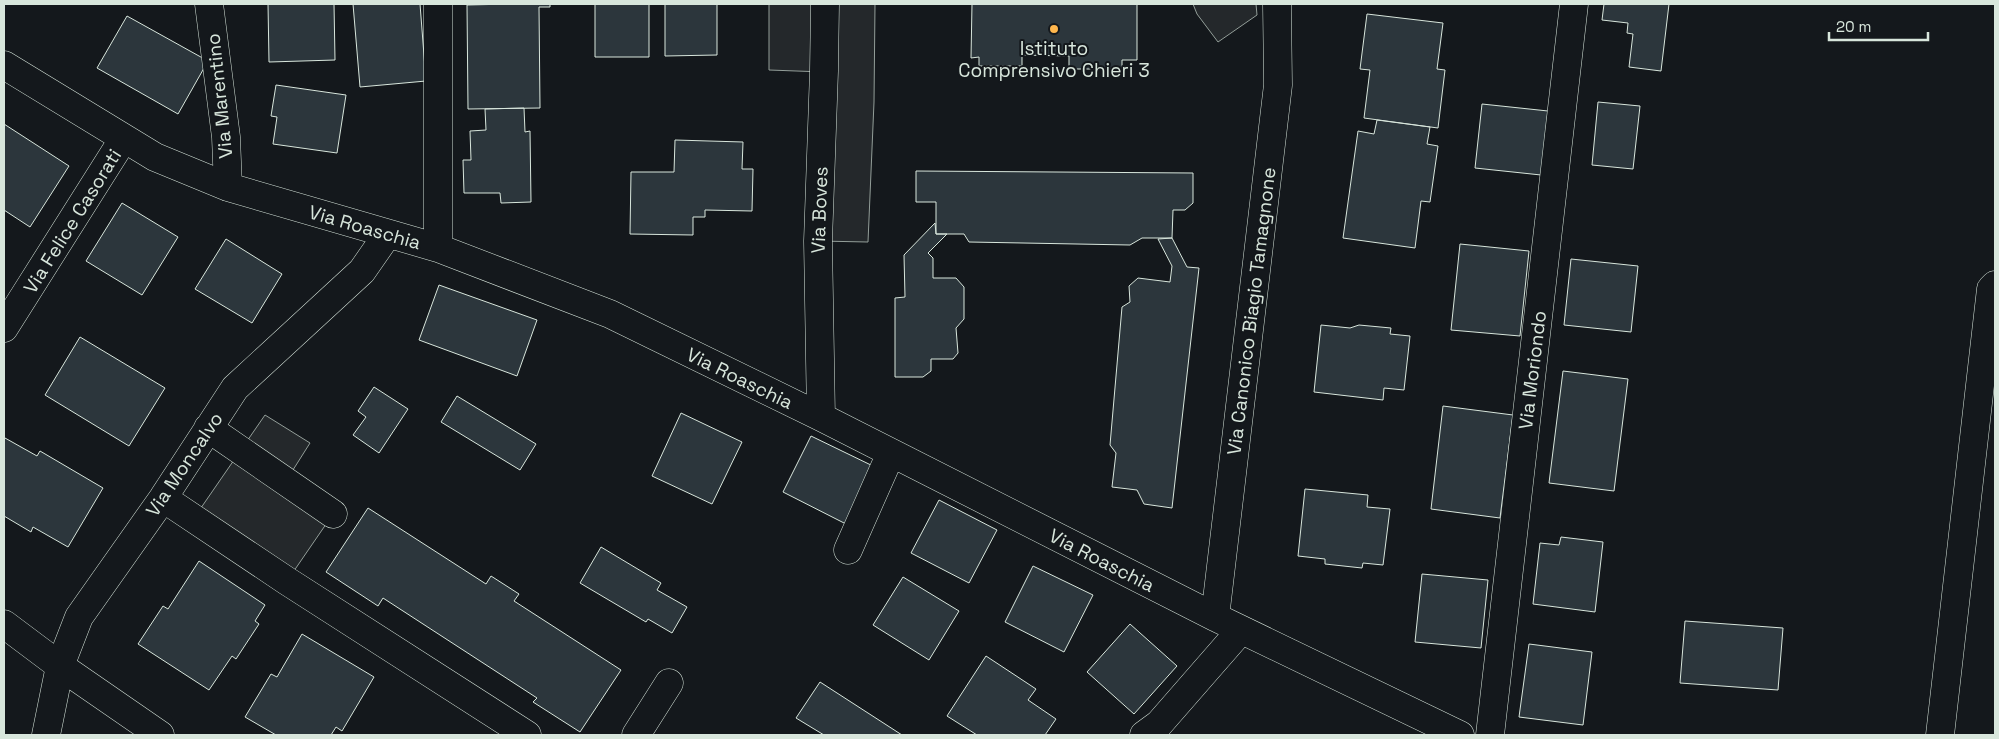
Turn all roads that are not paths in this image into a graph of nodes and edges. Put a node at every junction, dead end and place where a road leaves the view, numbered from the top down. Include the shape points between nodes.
1 (209, 4) edge
2 (438, 4) edge
3 (825, 4) edge
4 (1277, 4) edge
5 (1574, 4) edge
6 (4, 65) edge
7 (124, 138) junction
8 (228, 188) junction
9 (387, 234) junction
10 (438, 248) junction
11 (1995, 285) edge
12 (4, 328) edge
13 (821, 417) junction
14 (208, 428) junction
15 (891, 453) junction
16 (163, 498) junction
17 (333, 514) dead end
18 (848, 550) dead end
19 (1215, 617) junction
20 (4, 624) edge
21 (1241, 630) junction
22 (60, 666) junction
23 (669, 683) dead end
24 (46, 735) edge
25 (160, 735) edge
26 (527, 735) edge
27 (636, 735) edge
28 (1144, 735) edge
29 (1460, 735) edge
30 (1490, 735) edge
31 (1940, 735) edge

1 - 8 street, Via Marentino via 226,137
2 - 10 street
3 - 13 street, Via Boves via 818,241
4 - 19 street, Via Canonico Biagio Tamagnone via 1278,85
5 - 30 street, Via Moriondo
6 - 7 street, Via Roaschia
7 - 8 street, Via Roaschia via 155,157
7 - 12 street, Via Felice Casorati
8 - 9 street, Via Roaschia
9 - 10 street, Via Roaschia
9 - 14 street, Via Moncalvo via 362,271 235,388
10 - 13 street, Via Roaschia via 610,314
11 - 31 street via 1991,289
13 - 15 street, Via Roaschia
14 - 16 street, Via Moncalvo
14 - 17 street
15 - 18 street
15 - 19 street, Via Roaschia
16 - 22 street, Via Moncalvo via 79,616
16 - 26 street
19 - 21 street, Via Roaschia
20 - 22 street
21 - 28 street via 1159,724
21 - 29 street, Via Roaschia
22 - 24 street, Via Moncalvo
22 - 25 street
23 - 27 street

